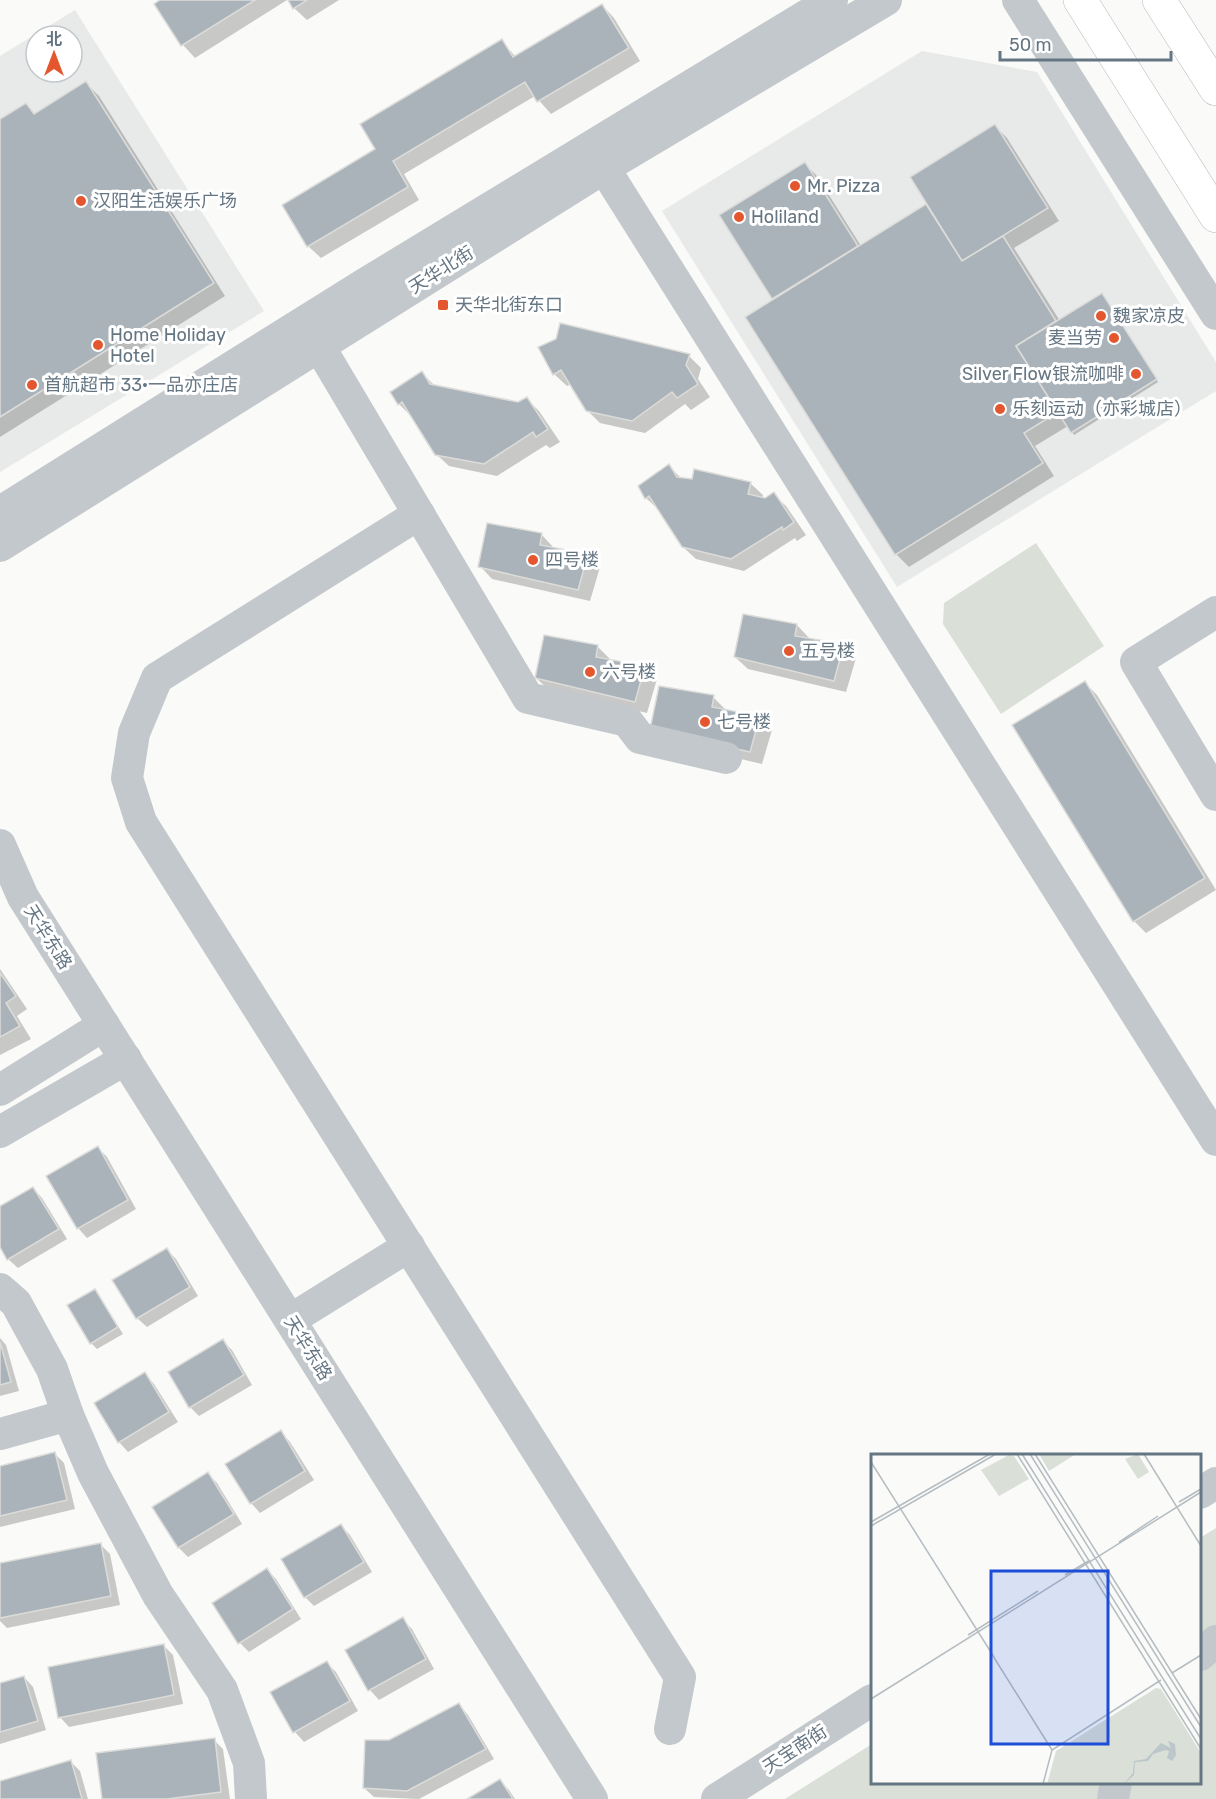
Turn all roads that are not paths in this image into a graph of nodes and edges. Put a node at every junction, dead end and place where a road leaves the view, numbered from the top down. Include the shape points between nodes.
1 (832, 0) edge
2 (886, 0) edge
3 (1018, 0) edge
4 (1080, 0) edge
5 (1160, 0) edge
6 (1216, 89) edge
7 (604, 168) junction
8 (1216, 216) edge
9 (1216, 314) edge
10 (319, 346) junction
11 (0, 512) edge
12 (419, 514) junction
13 (0, 546) edge
14 (1216, 612) edge
15 (726, 758) dead end
16 (1216, 795) edge
17 (0, 845) edge
18 (0, 871) edge
19 (23, 897) junction
20 (104, 1025) junction
21 (126, 1059) junction
22 (0, 1090) edge
23 (0, 1132) edge
24 (1216, 1140) edge
25 (409, 1246) junction
26 (0, 1289) edge
27 (290, 1320) junction
28 (68, 1415) junction
29 (0, 1434) edge
30 (1216, 1641) edge
31 (1201, 1654) edge
32 (1201, 1665) edge
33 (1216, 1668) edge
34 (871, 1701) edge
35 (670, 1729) dead end
36 (1116, 1784) edge
37 (251, 1799) edge
38 (592, 1799) edge
39 (717, 1799) edge
40 (1113, 1799) edge

1 - 11 street, 天华北街 via 363,285
2 - 7 street, 天华北街
3 - 9 street
4 - 8 main road
5 - 6 main road
7 - 10 street, 天华北街
7 - 24 street
10 - 12 street
10 - 13 street, 天华北街
12 - 15 street via 528,698 627,721 640,738
12 - 25 street via 157,678 134,733 127,777 141,822
14 - 16 street via 1136,662
17 - 19 street, 天华东路
18 - 19 street, 天华东路
19 - 20 street, 天华东路
20 - 21 street, 天华东路
20 - 22 street
21 - 23 street
21 - 27 street, 天华东路
25 - 27 street
25 - 35 street via 680,1677
26 - 28 street via 16,1303 47,1360
27 - 38 street, 天华东路
28 - 29 street
28 - 37 street via 93,1473 158,1595 222,1690 249,1763
30 - 31 street
32 - 33 street
34 - 39 street, 天宝南街
36 - 40 street

